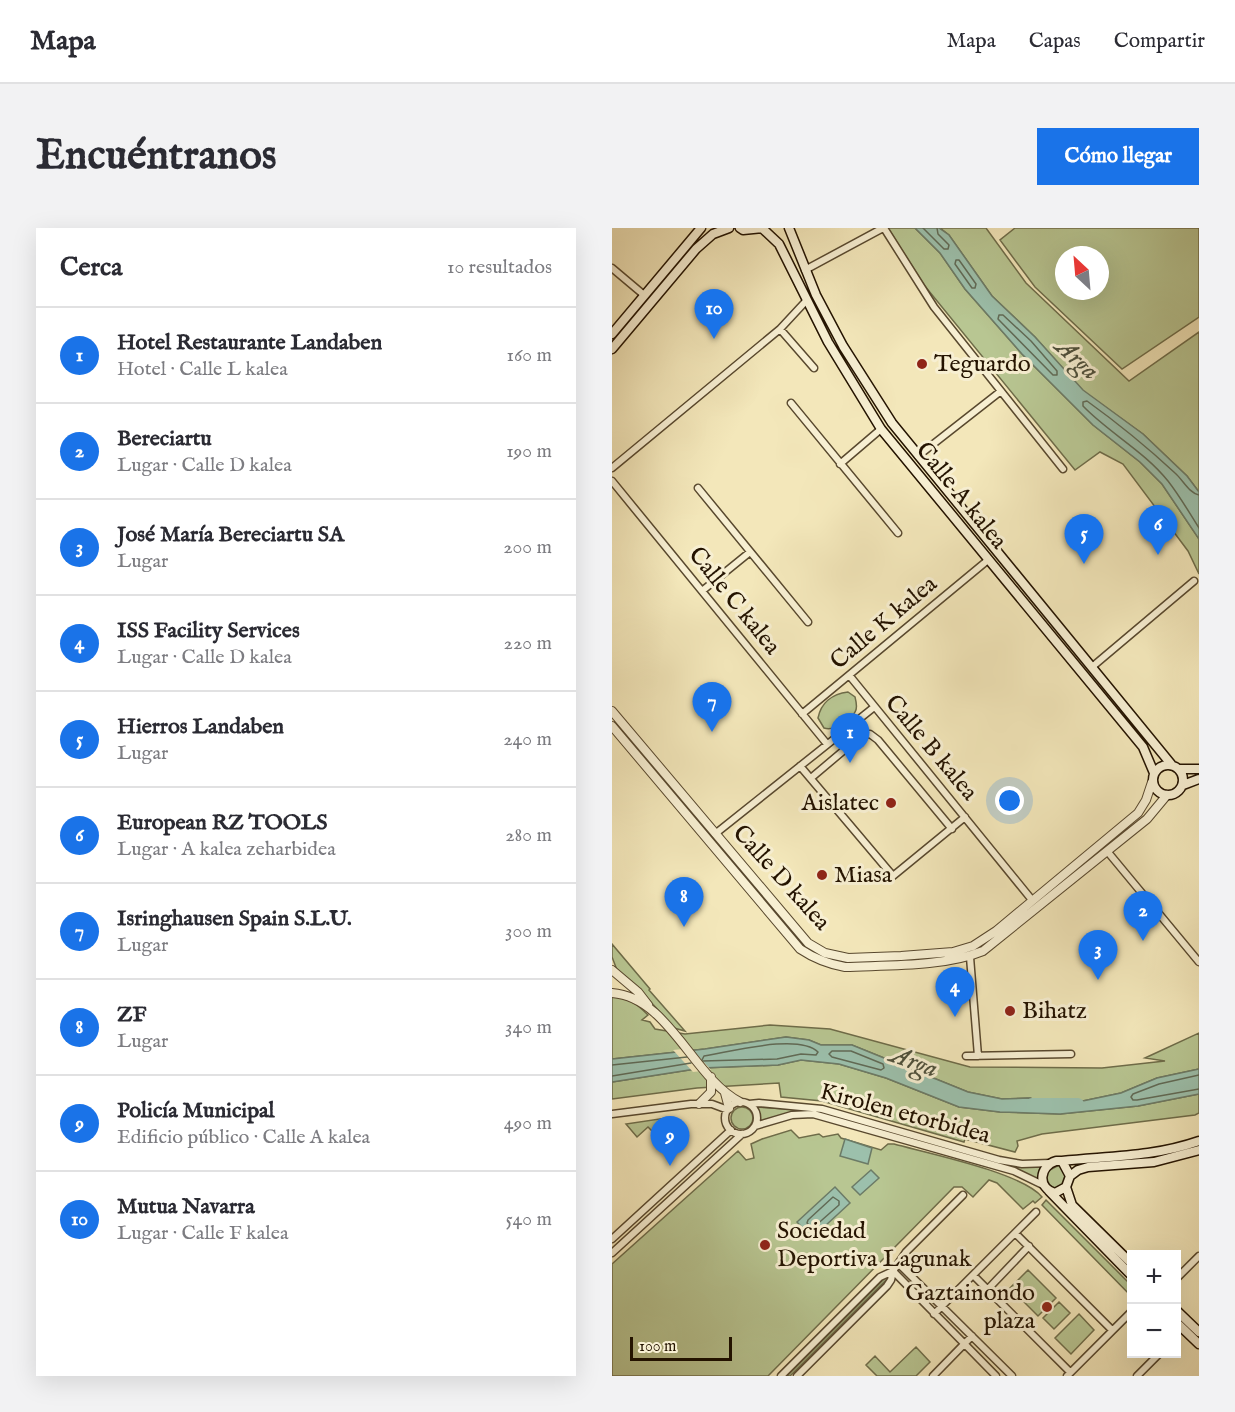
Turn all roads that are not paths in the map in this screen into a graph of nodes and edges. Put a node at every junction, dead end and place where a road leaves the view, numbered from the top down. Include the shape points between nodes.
1 (701, 228) edge
2 (729, 228) edge
3 (740, 228) edge
4 (762, 228) edge
5 (789, 228) edge
6 (883, 228) edge
7 (612, 268) edge
8 (805, 270) junction
9 (644, 295) junction
10 (806, 301) junction
11 (780, 329) junction
12 (612, 334) edge
13 (612, 349) edge
14 (813, 368) dead end
15 (1001, 391) junction
16 (791, 403) dead end
17 (881, 429) junction
18 (918, 456) junction
19 (840, 464) junction
20 (612, 468) edge
21 (1063, 469) dead end
22 (612, 481) edge
23 (698, 488) dead end
24 (972, 522) junction
25 (898, 533) dead end
26 (750, 552) junction
27 (988, 560) junction
28 (1020, 581) junction
29 (1194, 581) dead end
30 (702, 591) junction
31 (808, 622) dead end
32 (1092, 667) junction
33 (849, 675) junction
34 (873, 708) junction
35 (612, 711) edge
36 (802, 714) junction
37 (612, 726) edge
38 (827, 744) junction
39 (800, 766) junction
40 (1175, 767) junction
41 (1199, 769) edge
42 (1153, 777) junction
43 (811, 778) junction
44 (1199, 779) edge
45 (1183, 785) junction
46 (1167, 795) junction
47 (684, 811) junction
48 (965, 817) junction
49 (952, 829) junction
50 (715, 834) junction
51 (1107, 851) junction
52 (735, 871) junction
53 (1062, 889) junction
54 (1032, 900) junction
55 (1023, 920) junction
56 (970, 957) junction
57 (1199, 962) edge
58 (612, 970) edge
59 (612, 993) edge
60 (652, 1010) junction
61 (1071, 1054) dead end
62 (966, 1056) dead end
63 (978, 1056) junction
64 (711, 1077) junction
65 (724, 1092) junction
66 (740, 1102) junction
67 (699, 1104) junction
68 (750, 1104) junction
69 (729, 1109) junction
70 (612, 1114) edge
71 (755, 1126) junction
72 (731, 1130) junction
73 (742, 1134) junction
74 (1199, 1141) edge
75 (1199, 1150) edge
76 (1062, 1161) junction
77 (1050, 1162) junction
78 (1070, 1176) junction
79 (1066, 1187) junction
80 (1047, 1189) junction
81 (963, 1195) dead end
82 (1036, 1212) dead end
83 (1015, 1233) junction
84 (612, 1239) edge
85 (1029, 1246) junction
86 (612, 1253) edge
87 (1199, 1256) edge
88 (1127, 1260) edge
89 (899, 1264) junction
90 (893, 1270) junction
91 (1127, 1272) edge
92 (973, 1275) junction
93 (1181, 1275) edge
94 (988, 1289) junction
95 (941, 1306) junction
96 (934, 1314) junction
97 (1127, 1315) edge
98 (1181, 1317) edge
99 (1181, 1324) edge
100 (1187, 1326) junction
101 (1113, 1330) junction
102 (1181, 1331) edge
103 (1199, 1332) edge
104 (972, 1336) junction
105 (964, 1344) junction
106 (1199, 1344) edge
107 (1154, 1358) edge
108 (1068, 1374) edge
109 (781, 1376) edge
110 (796, 1376) edge
111 (933, 1376) edge
112 (996, 1376) edge
113 (1012, 1376) edge
114 (1137, 1376) edge

1 - 9 main road
2 - 13 main road via 713,234 696,249
3 - 4 main road
4 - 10 main road, Calle A kalea via 780,244
5 - 8 main road
6 - 8 street
6 - 15 street via 934,307
7 - 9 street
8 - 18 main road via 843,346
9 - 12 main road
10 - 11 street
10 - 17 main road, Calle A kalea
11 - 14 street
11 - 20 street
15 - 18 street, Calle A kalea
15 - 21 street
16 - 19 street
17 - 19 street
17 - 27 main road, Calle A kalea
18 - 24 main road
19 - 25 street
22 - 30 street, Calle C kalea
23 - 26 street
24 - 27 main road via 988,552
24 - 28 main road
26 - 30 street
26 - 31 street
27 - 28 main road via 997,561 1010,577
27 - 33 street, Calle K kalea
27 - 42 main road, Calle A kalea via 1143,747
28 - 32 main road
29 - 32 street
30 - 36 street, Calle C kalea
32 - 40 main road
33 - 34 street, Calle B kalea
33 - 36 street, Calle K kalea
34 - 38 street
34 - 48 street, Calle B kalea
35 - 50 street, Calle D kalea
36 - 38 street, Calle C kalea
37 - 47 street, Calle D kalea
38 - 39 street
39 - 43 street
39 - 50 street
40 - 41 main road
40 - 42 main road via 1161,765
40 - 45 main road via 1183,777
42 - 46 main road via 1157,791
42 - 54 street via 1138,813
43 - 49 street via 862,735 870,734
43 - 49 street via 893,876
44 - 45 main road
45 - 46 main road via 1177,793
46 - 51 street via 1147,819
47 - 50 street via 708,834
47 - 52 street, Calle D kalea
48 - 49 street
48 - 54 street, Calle B kalea
50 - 52 street via 717,846
50 - 54 street, Calle D kalea via 808,943 825,953 848,958 953,952 973,946
51 - 53 street
51 - 57 street
52 - 56 street, Calle D kalea via 801,949 829,965
53 - 54 street via 1040,902
53 - 55 street, Calle D kalea
54 - 55 street via 1032,908
55 - 56 street, Calle D kalea
56 - 63 street
58 - 60 street
59 - 60 street via 622,993
60 - 64 street
61 - 63 street
62 - 63 street
64 - 65 street
64 - 67 street via 710,1094
65 - 66 street
65 - 69 street
66 - 68 street
66 - 69 street
67 - 69 street
67 - 70 street
68 - 71 street via 757,1116
68 - 77 street, Kirolen etorbidea via 822,1109 999,1160 1023,1164
69 - 72 street via 726,1120
71 - 73 street
71 - 80 street, Kirolen etorbidea via 792,1115 821,1116 1014,1171
72 - 73 street
72 - 84 street
73 - 86 street
74 - 76 main road via 1150,1154
75 - 78 main road via 1154,1162 1088,1167
76 - 77 main road
76 - 78 main road
77 - 80 main road via 1041,1175
78 - 79 main road
79 - 80 main road via 1055,1193
79 - 88 main road via 1068,1199 1077,1212
80 - 91 main road, Kirolen etorbidea
81 - 89 street via 906,1252
82 - 83 street
83 - 85 street
83 - 92 street
85 - 94 street
85 - 101 street
87 - 93 street
89 - 90 street
89 - 95 street
90 - 96 street
90 - 109 street via 880,1277
90 - 110 street via 887,1286
92 - 94 street
92 - 95 street
94 - 108 street
95 - 96 street
95 - 104 street
96 - 105 street
97 - 101 street
98 - 100 main road
99 - 100 main road
100 - 102 street
100 - 103 main road
100 - 106 main road
101 - 108 street
104 - 105 street
104 - 113 street
105 - 111 street
105 - 112 street
107 - 114 street

